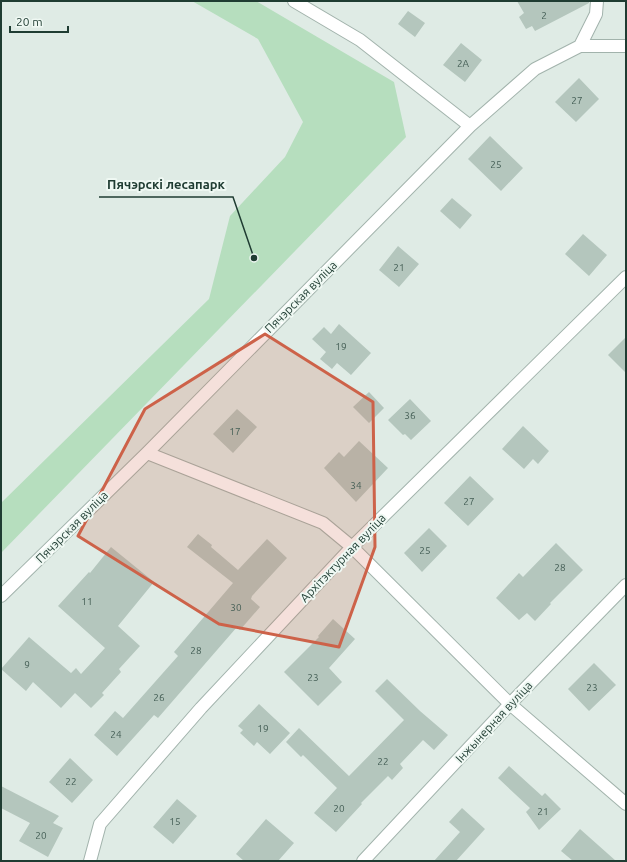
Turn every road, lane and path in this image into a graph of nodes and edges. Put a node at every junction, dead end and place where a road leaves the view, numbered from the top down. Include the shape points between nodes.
1 (294, 1) edge
2 (596, 1) edge
3 (580, 46) junction
4 (626, 46) edge
5 (470, 126) junction
6 (626, 277) edge
7 (147, 453) junction
8 (352, 547) junction
9 (626, 584) edge
10 (1, 596) edge
11 (510, 704) junction
12 (626, 804) edge
13 (90, 861) edge
14 (363, 861) edge

1 - 5 street via 360,40
2 - 3 street via 596,14
3 - 4 street, Пячэрская вуліца
3 - 5 street, Пячэрская вуліца via 535,69
5 - 7 street, Пячэрская вуліца
6 - 8 street, Архітэктурная вуліца
7 - 8 street via 323,524
7 - 10 street, Пячэрская вуліца
8 - 11 street
8 - 13 street, Архітэктурная вуліца via 201,708 100,824
9 - 11 street, Інжынерная вуліца
11 - 12 street
11 - 14 street, Інжынерная вуліца

